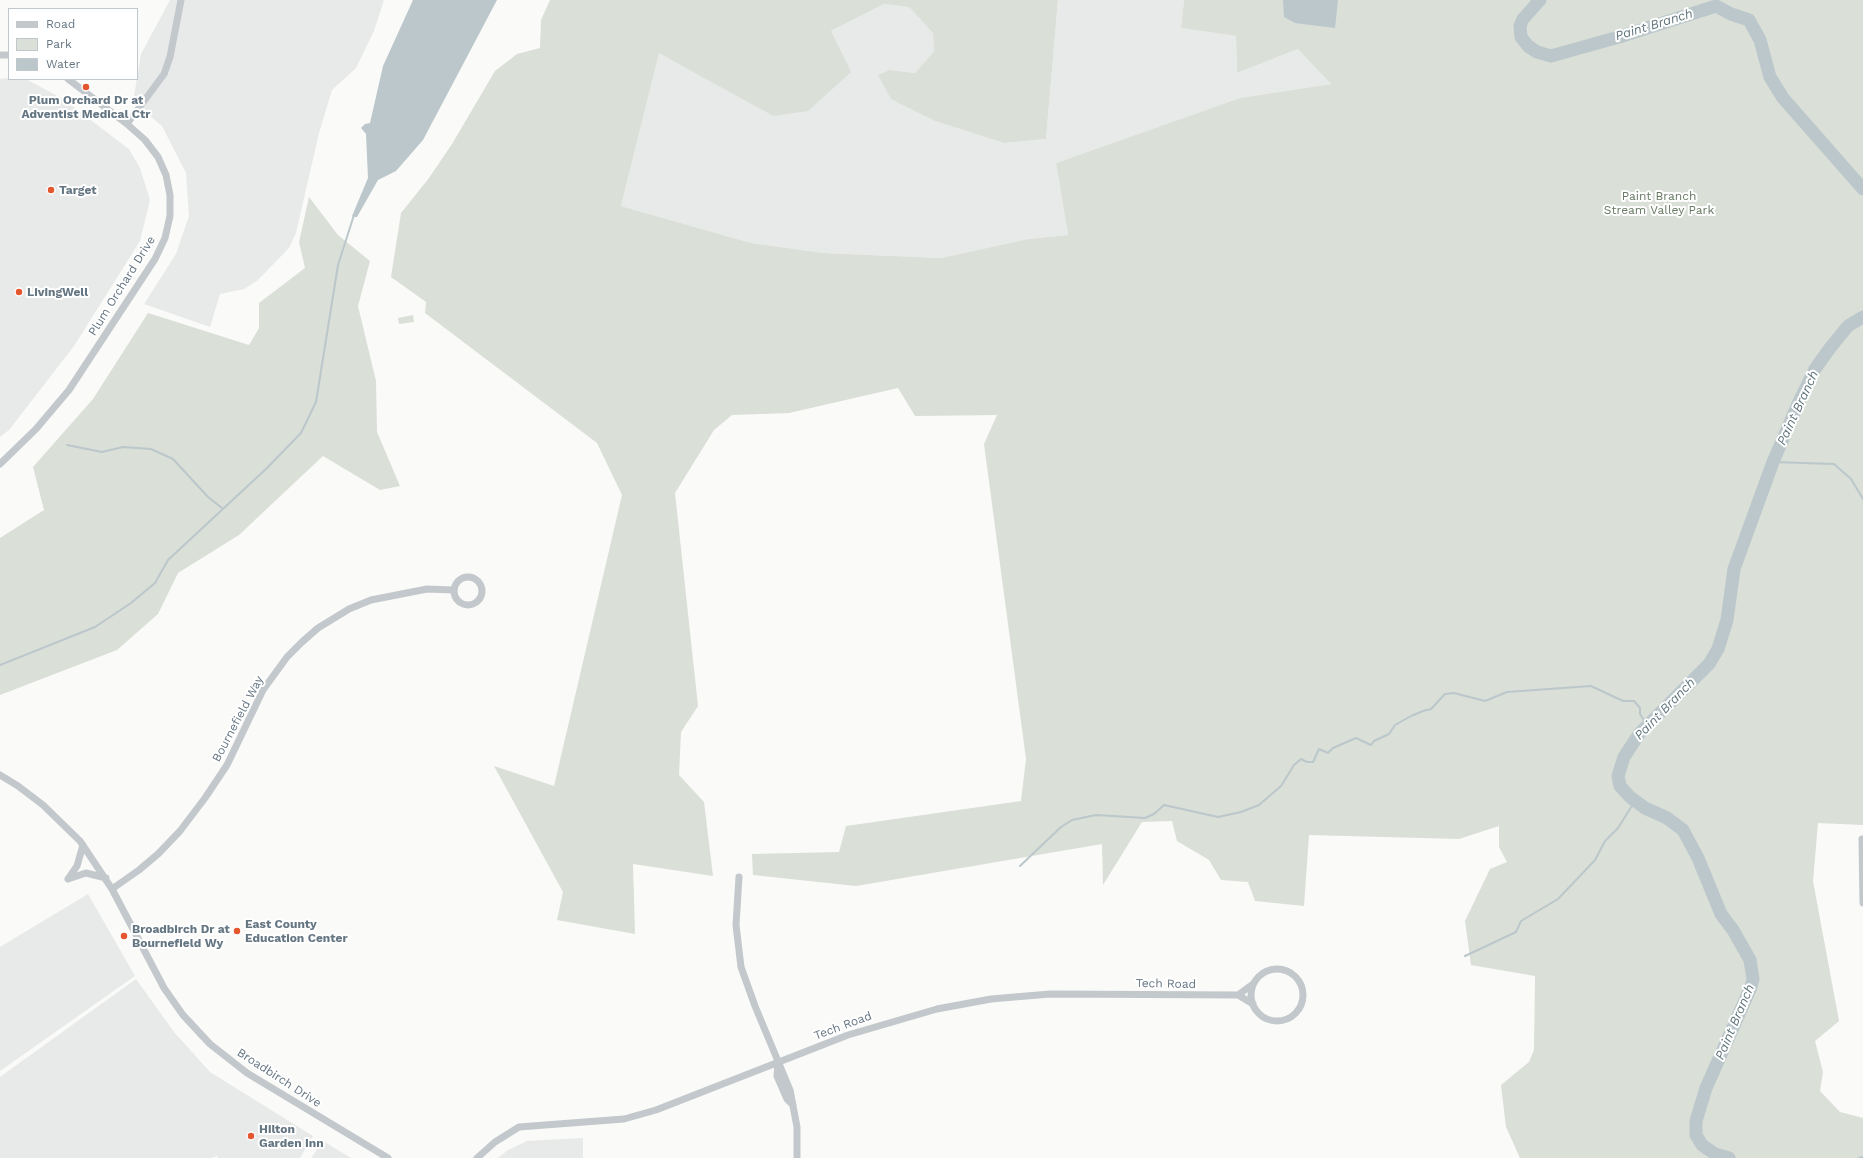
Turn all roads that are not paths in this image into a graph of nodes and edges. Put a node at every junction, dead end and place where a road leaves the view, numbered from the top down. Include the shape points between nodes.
1 (181, 0) edge
2 (69, 80) edge
3 (127, 124) junction
4 (0, 464) edge
5 (454, 590) junction
6 (0, 775) edge
7 (1862, 839) dead end
8 (83, 846) junction
9 (739, 877) dead end
10 (106, 878) junction
11 (112, 889) junction
12 (1863, 903) edge
13 (1253, 984) junction
14 (1238, 995) junction
15 (1252, 1004) junction
16 (778, 1062) junction
17 (388, 1158) edge
18 (477, 1158) edge
19 (797, 1158) edge

1 - 3 street via 170,57 164,74
2 - 3 street, Plum Orchard Drive
3 - 4 street, Plum Orchard Drive via 150,146 166,174 171,203 165,238 69,390 36,429
5 - 5 street via 456,598 466,605 475,604 482,593 480,584 469,577 457,582
5 - 11 street, Bournefield Way via 427,589 371,600 349,609 318,628 287,657 263,690 227,765 206,798 180,831 140,870
6 - 8 street, Broadbirch Drive via 43,805
7 - 12 street
8 - 10 street, Broadbirch Drive
8 - 10 street via 78,866 68,879 86,873
9 - 16 street via 736,925 741,968
10 - 11 street, Broadbirch Drive
11 - 17 street, Broadbirch Drive via 164,988 183,1015 210,1044 247,1073
13 - 14 street
13 - 15 street
13 - 15 street via 1262,973 1279,968 1296,976 1301,983 1303,996 1299,1010 1284,1020 1265,1018
14 - 15 street
14 - 16 street, Tech Road via 1050,994 991,999 887,1022
16 - 18 street, Tech Road via 656,1110 624,1119 519,1126
16 - 19 street via 777,1076 781,1089 793,1106 797,1127

